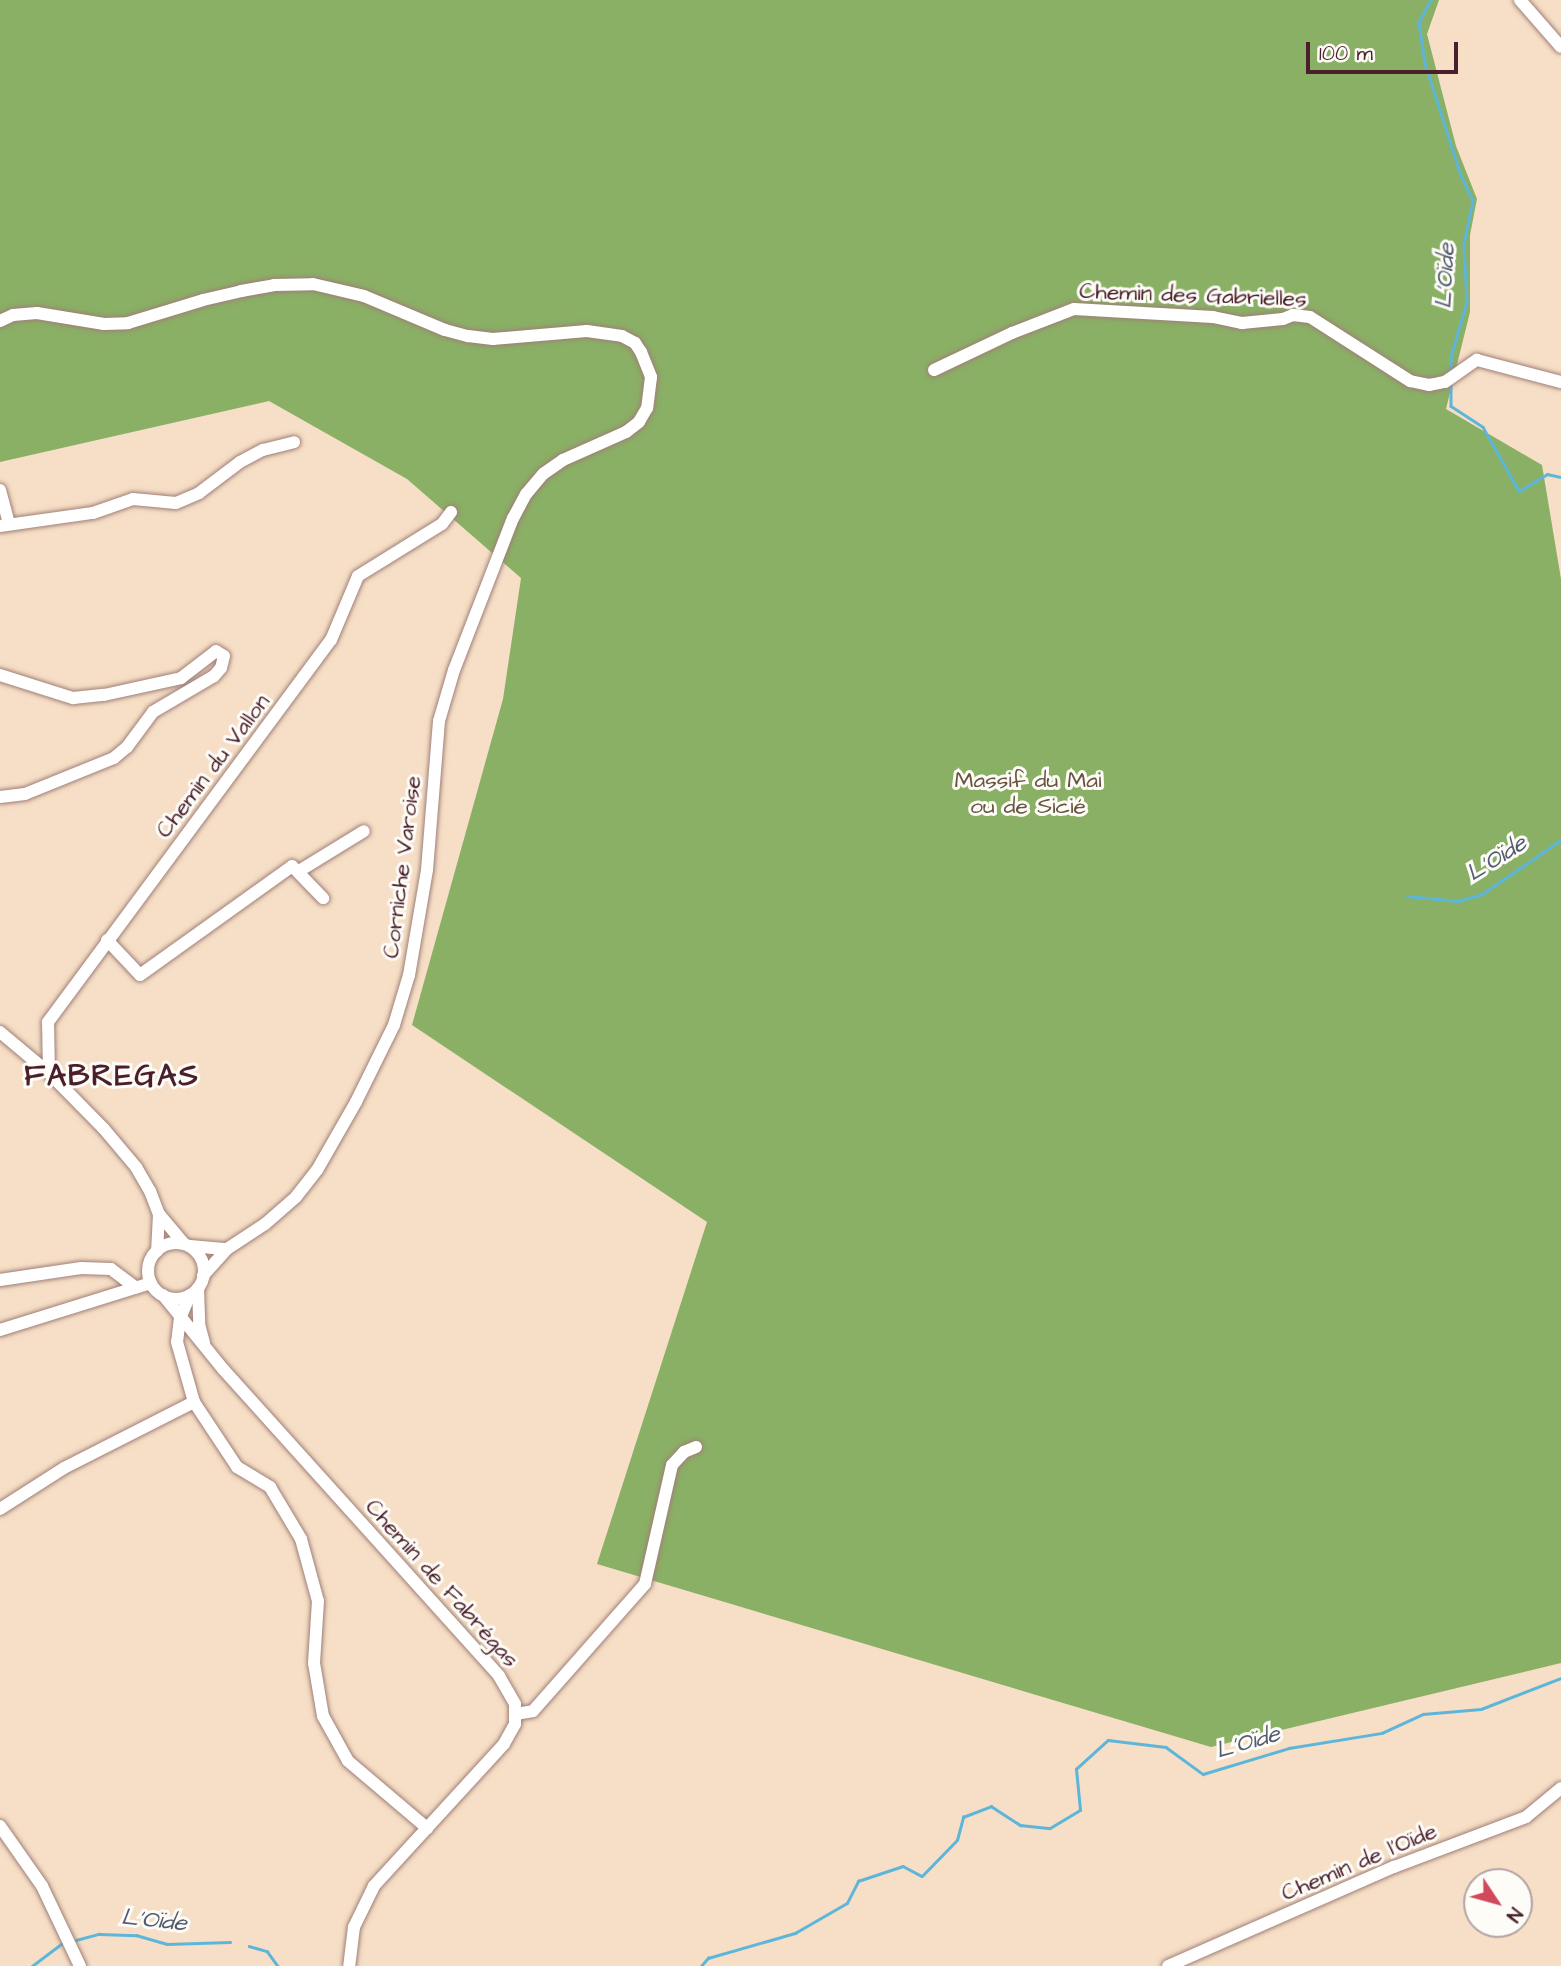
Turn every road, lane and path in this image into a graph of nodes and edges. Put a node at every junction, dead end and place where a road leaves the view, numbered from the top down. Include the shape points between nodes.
1 (1520, 0) edge
2 (1561, 47) edge
3 (0, 321) edge
4 (934, 370) dead end
5 (1561, 382) edge
6 (294, 442) dead end
7 (0, 489) edge
8 (451, 512) dead end
9 (5, 525) edge
10 (0, 675) edge
11 (0, 797) edge
12 (364, 831) dead end
13 (299, 872) junction
14 (323, 898) dead end
15 (107, 940) junction
16 (0, 1032) edge
17 (49, 1073) junction
18 (159, 1214) junction
19 (187, 1245) junction
20 (227, 1249) junction
21 (157, 1251) junction
22 (0, 1280) edge
23 (151, 1283) junction
24 (197, 1286) junction
25 (136, 1289) junction
26 (163, 1295) junction
27 (180, 1318) junction
28 (0, 1330) edge
29 (205, 1347) junction
30 (194, 1402) junction
31 (696, 1447) dead end
32 (0, 1509) edge
33 (516, 1714) junction
34 (1561, 1788) edge
35 (0, 1826) edge
36 (427, 1828) junction
37 (80, 1966) edge
38 (349, 1966) edge
39 (1168, 1966) edge

1 - 2 street
3 - 20 street, Corniche Varoise via 37,313 104,324 128,323 228,294 274,285 313,284 364,296 468,336 494,339 607,332 635,343 651,377 647,408 639,422 543,474 513,518 439,721 427,870 409,975 394,1025 317,1170 296,1197
4 - 5 street, Chemin des Gabrielles via 1074,309 1213,317 1242,323 1310,317 1410,381 1429,385 1477,360
6 - 9 street via 263,450 176,503 133,499 93,513
7 - 9 street
8 - 15 street, Chemin du Vallon via 442,524 358,576 331,640
10 - 11 street via 73,698 181,678 216,651 224,656 214,676 153,712 114,758 25,794
12 - 13 street
13 - 14 street
13 - 15 street via 292,866 140,975
15 - 17 street, Chemin du Vallon via 48,1022
16 - 17 street
17 - 18 street via 136,1167
18 - 19 street
18 - 21 street
19 - 20 street
19 - 21 street via 165,1245
19 - 24 street via 203,1262
20 - 24 street, Corniche Varoise
21 - 23 street via 149,1263
22 - 25 street via 81,1268 111,1269
23 - 25 street
23 - 26 street
24 - 26 street via 174,1298
24 - 27 street, Corniche Varoise
24 - 29 street
25 - 28 street
26 - 27 street, Chemin de Fabrégas
27 - 29 street, Chemin de Fabrégas
27 - 30 street via 177,1342
29 - 33 street, Chemin de Fabrégas via 499,1676 512,1695
30 - 32 street via 64,1468
30 - 36 street via 237,1467 270,1487 301,1539 318,1601 314,1663 327,1723 348,1761
31 - 33 street via 672,1465 645,1584 533,1711
33 - 36 street via 504,1744
34 - 39 street, Chemin de l'Oïde via 1526,1817 1394,1867
35 - 37 street via 42,1886
36 - 38 street via 387,1870 364,1903 354,1927

